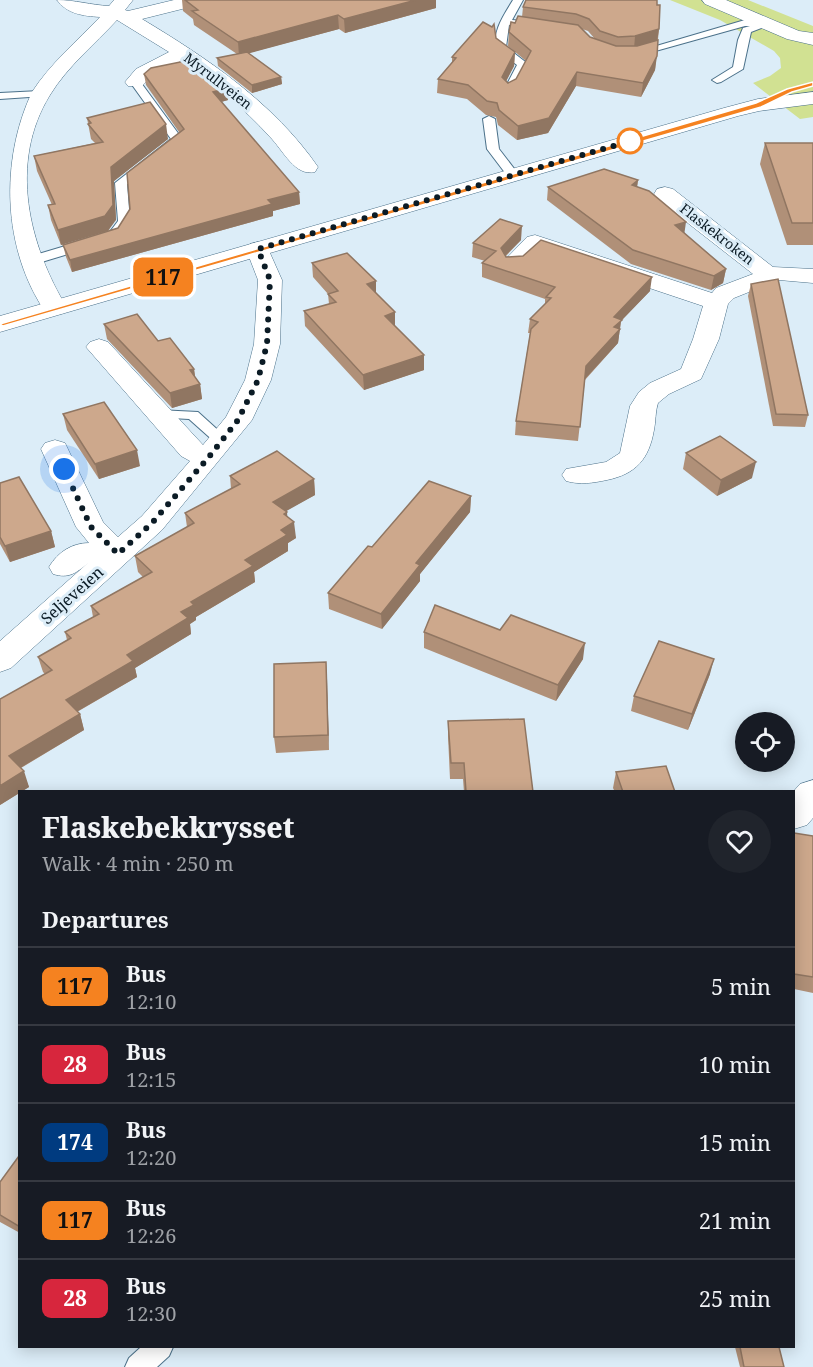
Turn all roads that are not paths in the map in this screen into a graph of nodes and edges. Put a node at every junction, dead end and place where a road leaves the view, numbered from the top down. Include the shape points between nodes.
1 (66, 0) edge
2 (196, 0) edge
3 (518, 0) edge
4 (711, 0) edge
5 (121, 10) edge
6 (505, 22) junction
7 (770, 23) junction
8 (544, 26) edge
9 (794, 35) junction
10 (813, 39) edge
11 (813, 49) edge
12 (182, 53) junction
13 (625, 54) edge
14 (717, 80) dead end
15 (135, 82) joint
16 (813, 84) edge
17 (508, 92) edge
18 (40, 94) junction
19 (0, 96) edge
20 (813, 98) edge
21 (758, 105) junction
22 (489, 119) edge
23 (308, 167) dead end
24 (513, 175) junction
25 (665, 194) dead end
26 (8, 227) edge
27 (258, 249) junction
28 (30, 261) junction
29 (514, 263) edge
30 (769, 275) junction
31 (813, 276) edge
32 (716, 302) junction
33 (55, 308) junction
34 (0, 324) edge
35 (99, 347) dead end
36 (55, 449) dead end
37 (215, 449) junction
38 (576, 475) dead end
39 (118, 554) junction
40 (64, 567) dead end
41 (3, 652) edge
42 (813, 794) edge
43 (795, 814) edge
44 (159, 1348) edge
45 (138, 1367) edge

1 - 5 street via 78,8
2 - 5 street
3 - 6 lane
4 - 7 street
5 - 12 street, Myrullveien
5 - 18 street
6 - 8 lane
6 - 17 lane via 501,48 523,64
7 - 9 street
7 - 13 lane via 745,23
7 - 14 lane via 747,30 741,41 743,56 738,69
9 - 10 street
9 - 11 street
12 - 15 street via 145,72
12 - 23 street, Myrullveien via 241,96
15 - 28 lane via 177,141 121,183 124,221 114,236
16 - 21 street
18 - 19 lane
18 - 26 street via 19,133
20 - 21 street
21 - 24 street
22 - 24 lane via 493,149
24 - 27 street
25 - 30 street, Flaskekroken
26 - 28 street
27 - 33 street
27 - 37 street, Seljeveien via 270,280 267,344 258,380 238,420
28 - 33 street
29 - 32 street via 535,242
30 - 31 street, Flaskekroken
30 - 32 street, Flaskekroken via 725,293
32 - 38 street via 692,373 663,387 645,403 637,450 630,459 622,467
33 - 34 street
35 - 37 street via 191,450
36 - 39 street via 91,527
37 - 39 street, Seljeveien via 152,523
39 - 40 street via 81,553
39 - 41 street, Seljeveien
42 - 43 street
44 - 45 lane

